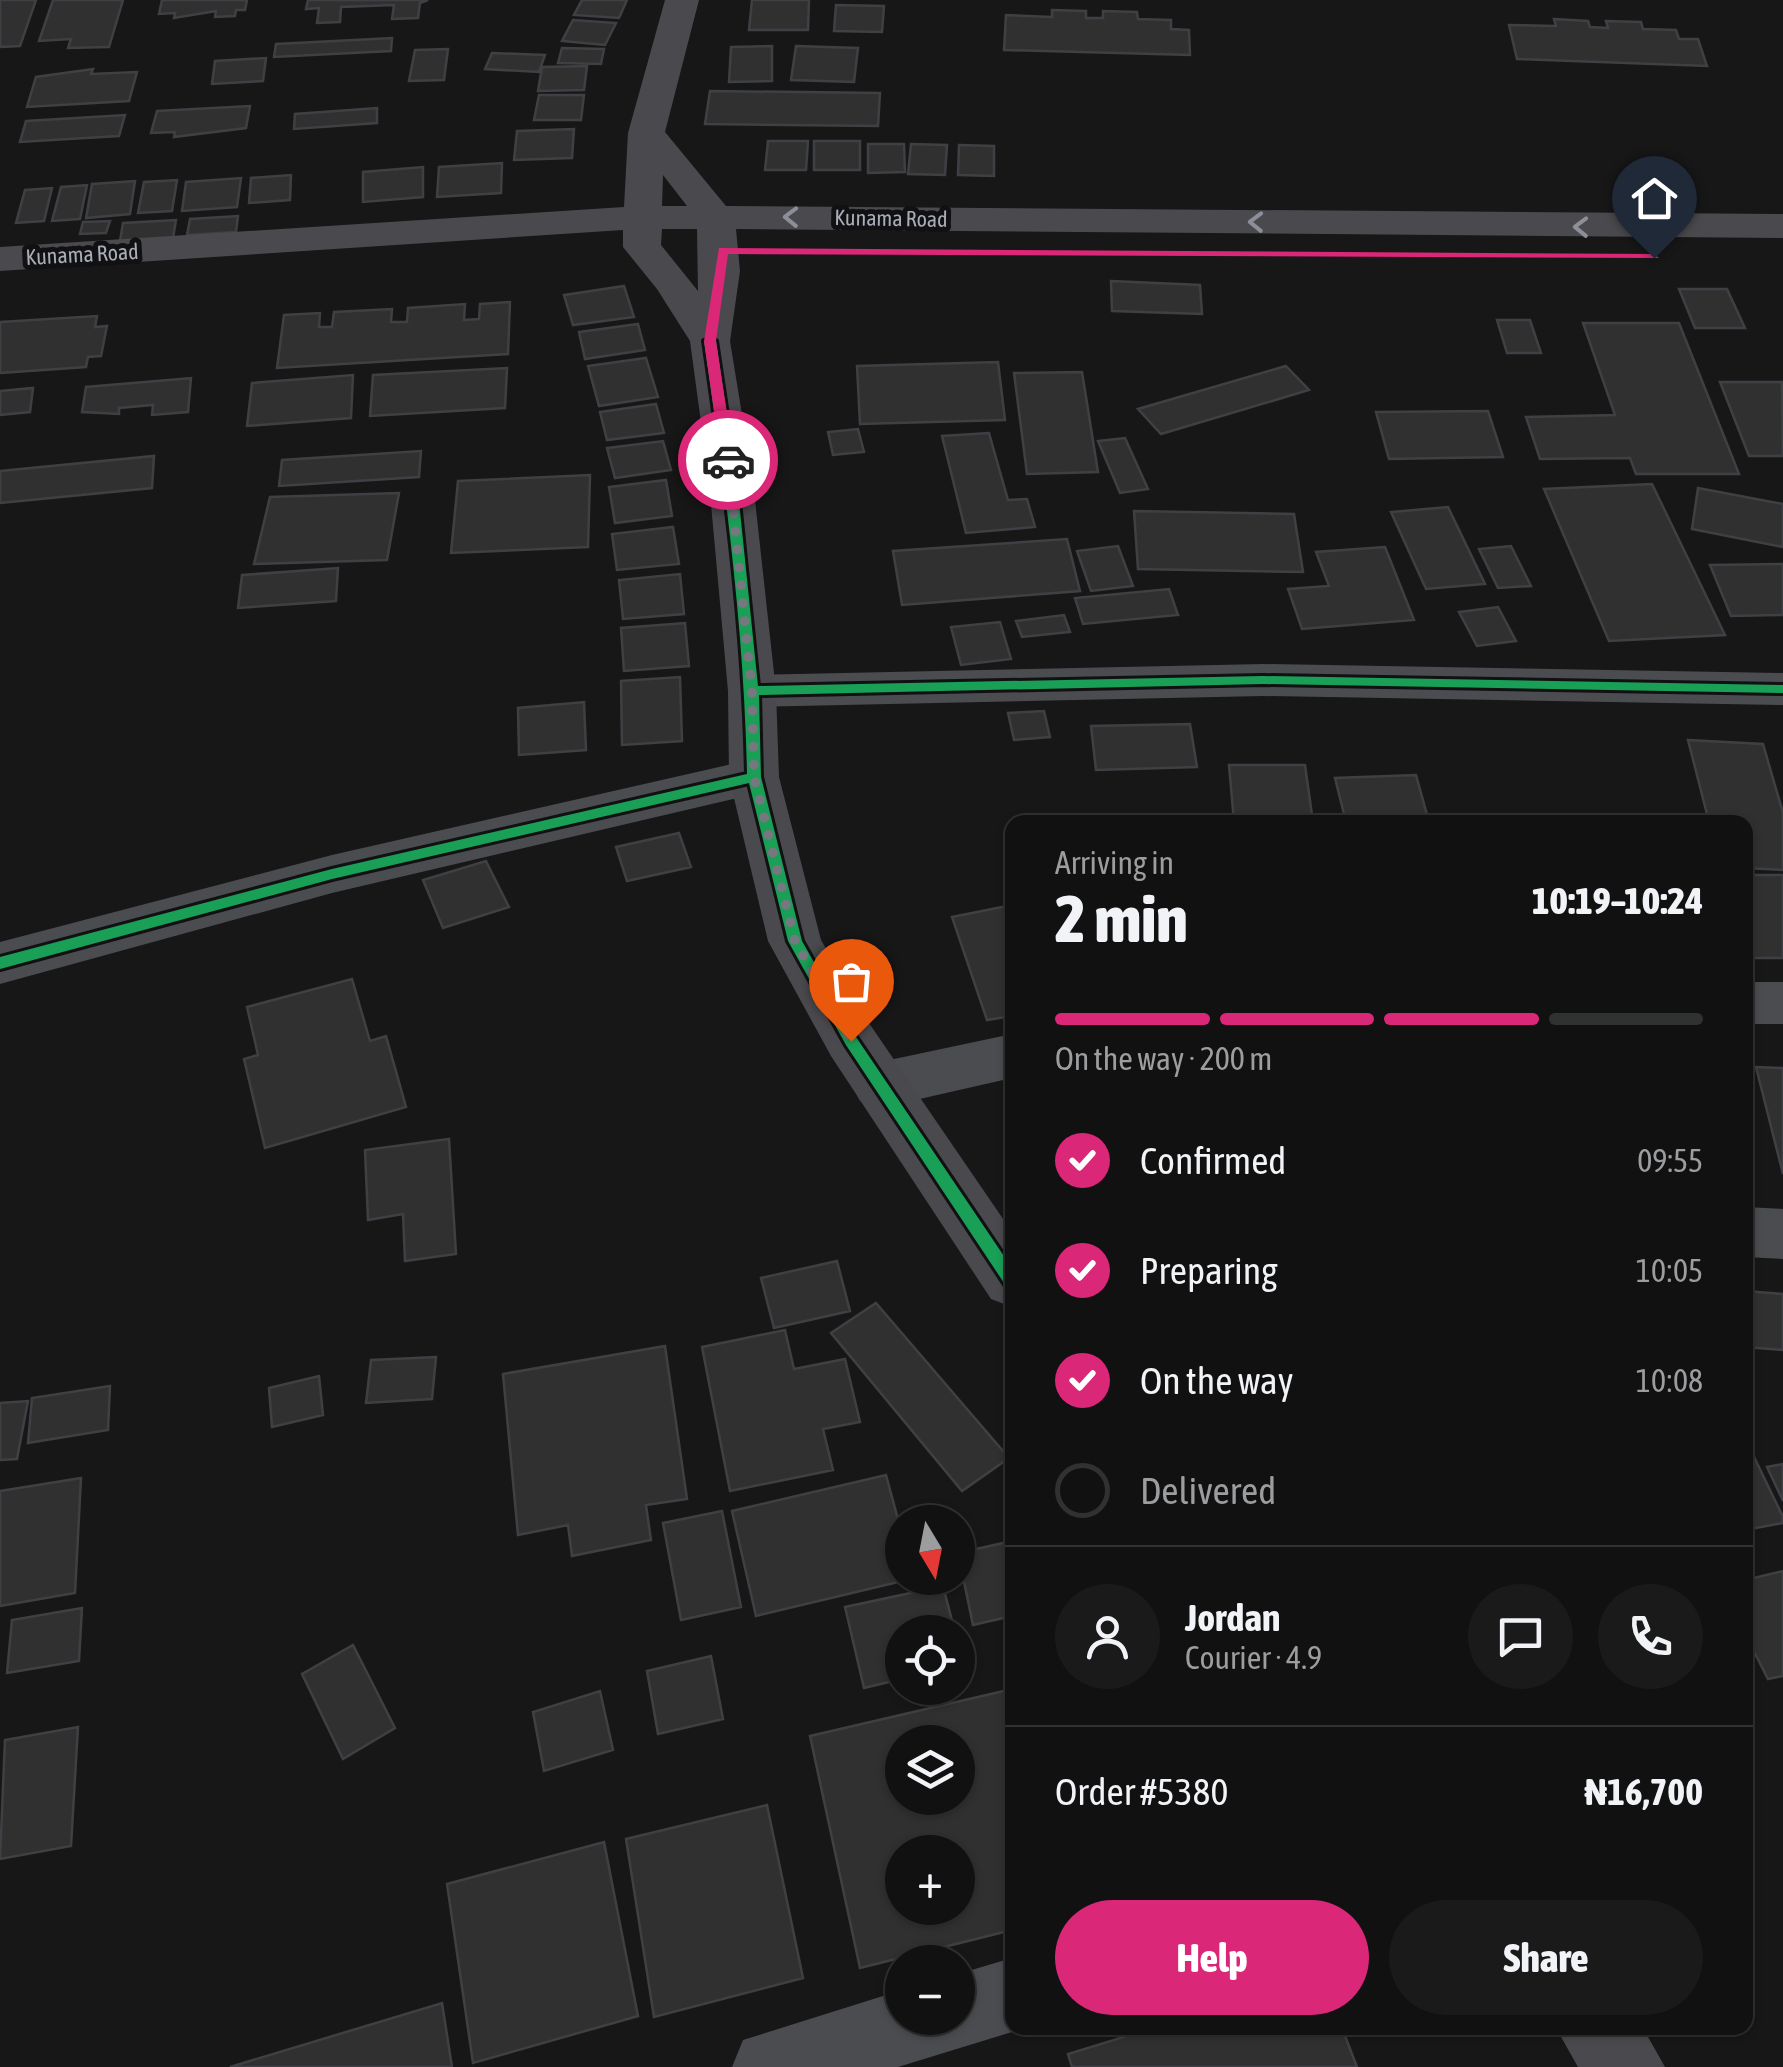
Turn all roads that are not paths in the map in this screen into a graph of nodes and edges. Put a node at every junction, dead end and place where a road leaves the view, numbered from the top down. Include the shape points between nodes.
1 (682, 0) edge
2 (646, 133) junction
3 (1783, 226) edge
4 (641, 232) junction
5 (719, 233) junction
6 (1783, 258) edge
7 (0, 259) edge
8 (0, 283) edge
9 (710, 341) junction
10 (1783, 689) edge
11 (752, 691) junction
12 (754, 777) junction
13 (0, 963) edge
14 (1753, 1003) edge
15 (1783, 1003) edge
16 (1005, 1058) edge
17 (880, 1085) junction
18 (994, 1228) edge
19 (1753, 1232) edge
20 (1783, 1234) edge
21 (1005, 1260) edge
22 (1005, 1996) edge
23 (975, 2006) edge
24 (885, 2033) edge
25 (1600, 2035) edge
26 (770, 2067) edge
27 (1627, 2067) edge

1 - 2 main road
2 - 4 main road
2 - 5 main road
3 -> 5 main road, Kunama Road
4 - 5 main road, Kunama Road
4 - 7 main road, Kunama Road
4 - 8 main road, Kunama Road
4 - 9 main road
5 - 6 main road, Kunama Road
5 - 9 main road
9 - 11 main road
10 - 11 street via 1263,680
11 - 12 main road
12 - 13 street via 332,874
12 - 17 main road via 795,941
14 - 15 street
16 - 17 street
17 - 18 main road
18 - 21 main road
19 - 20 street
22 - 23 street
24 - 26 street
25 - 27 main road

